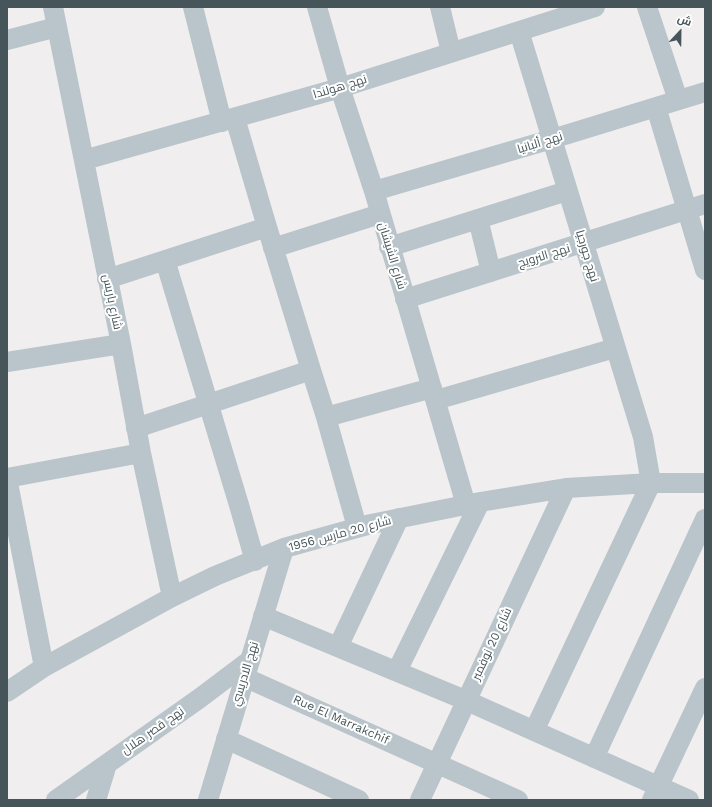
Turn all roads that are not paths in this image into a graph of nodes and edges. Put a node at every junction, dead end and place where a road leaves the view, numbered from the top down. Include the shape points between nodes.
1 (53, 7) edge
2 (193, 7) edge
3 (317, 7) edge
4 (440, 7) edge
5 (595, 7) edge
6 (647, 7) edge
7 (564, 12) edge
8 (57, 27) junction
9 (519, 31) junction
10 (7, 40) edge
11 (451, 52) junction
12 (340, 88) junction
13 (705, 92) edge
14 (678, 100) junction
15 (656, 107) junction
16 (229, 120) junction
17 (552, 140) junction
18 (84, 160) junction
19 (374, 191) junction
20 (567, 191) junction
21 (696, 207) edge
22 (380, 214) junction
23 (478, 219) junction
24 (267, 226) junction
25 (583, 244) junction
26 (390, 247) junction
27 (273, 248) junction
28 (165, 260) junction
29 (705, 270) edge
30 (491, 272) junction
31 (107, 279) junction
32 (405, 299) junction
33 (121, 344) junction
34 (615, 348) junction
35 (7, 362) edge
36 (311, 370) junction
37 (434, 394) junction
38 (209, 404) junction
39 (326, 417) junction
40 (136, 428) junction
41 (141, 453) junction
42 (7, 478) edge
43 (651, 483) junction
44 (705, 483) edge
45 (566, 488) junction
46 (473, 503) junction
47 (399, 518) junction
48 (705, 519) edge
49 (357, 527) junction
50 (284, 548) junction
51 (255, 561) junction
52 (172, 597) junction
53 (263, 616) junction
54 (338, 647) junction
55 (44, 667) junction
56 (247, 669) junction
57 (397, 672) junction
58 (705, 688) edge
59 (7, 692) edge
60 (465, 700) junction
61 (534, 731) junction
62 (226, 739) junction
63 (594, 758) junction
64 (107, 764) junction
65 (437, 764) junction
66 (655, 793) edge
67 (56, 800) edge
68 (96, 800) edge
69 (208, 800) edge
70 (359, 800) edge
71 (420, 800) edge
72 (518, 800) edge
73 (689, 800) edge

1 - 8 street, شارع باريس
2 - 16 street
3 - 12 street, شارع الشيشان
4 - 11 street
5 - 7 street, نهج هولندا
6 - 14 street
7 - 9 street, نهج هولندا
8 - 10 street
8 - 18 street, شارع باريس
9 - 11 street, نهج هولندا
9 - 17 street, نهج جورجيا
11 - 12 street, نهج هولندا
12 - 16 street, نهج هولندا
12 - 19 street, شارع الشيشان
13 - 14 street, نهج ألبانيا
14 - 15 street, نهج ألبانيا
15 - 17 street, نهج ألبانيا
15 - 21 street
16 - 18 street, نهج هولندا
16 - 24 street
17 - 19 street, نهج ألبانيا
17 - 20 street, نهج جورجيا
18 - 31 street, شارع باريس
19 - 22 street, شارع الشيشان
20 - 23 street
20 - 25 street, نهج جورجيا
21 - 25 street, نهج النرويج
21 - 29 street
22 - 26 street, شارع الشيشان
22 - 27 street
23 - 26 street
23 - 30 street
24 - 27 street
24 - 28 street
25 - 30 street, نهج النرويج
25 - 34 street, نهج جورجيا
26 - 32 street, شارع الشيشان
27 - 36 street
28 - 31 street
28 - 38 street
30 - 32 street, نهج النرويج
31 - 33 street, شارع باريس
32 - 37 street, شارع الشيشان
33 - 35 street
33 - 40 street, شارع باريس
34 - 37 street
34 - 43 street, نهج جورجيا via 643,437
36 - 38 street
36 - 39 street
37 - 39 street
37 - 46 street, شارع الشيشان
38 - 40 street
38 - 51 street
39 - 49 street
40 - 41 street, شارع باريس
41 - 42 street
41 - 52 street, شارع باريس
42 - 55 street
43 - 44 street, شارع 20 مارس 1956
43 - 45 street, شارع 20 مارس 1956
43 - 61 street
45 - 46 street, شارع 20 مارس 1956
45 - 60 street, شارع 20 نوفمبر
46 - 47 street, شارع 20 مارس 1956
46 - 57 street
47 - 49 street, شارع 20 مارس 1956
47 - 54 street
48 - 63 street
49 - 50 street, شارع 20 مارس 1956
50 - 51 street, شارع 20 مارس 1956
50 - 53 street, نهج الادريسي
51 - 52 street, شارع 20 مارس 1956 via 215,576
52 - 55 street, شارع 20 مارس 1956
53 - 54 street
53 - 56 street, نهج الادريسي
54 - 57 street
55 - 59 street, شارع 20 مارس 1956
56 - 62 street, نهج الادريسي
56 - 64 street, نهج قصر هلال
56 - 65 street, Rue El Marrakchif
57 - 60 street
58 - 66 street
60 - 61 street
60 - 65 street, شارع 20 نوفمبر
61 - 63 street
62 - 69 street, نهج الادريسي
62 - 70 street
63 - 66 street
64 - 67 street, نهج قصر هلال
64 - 68 street
65 - 71 street, شارع 20 نوفمبر
65 - 72 street, Rue El Marrakchif
66 - 73 street

